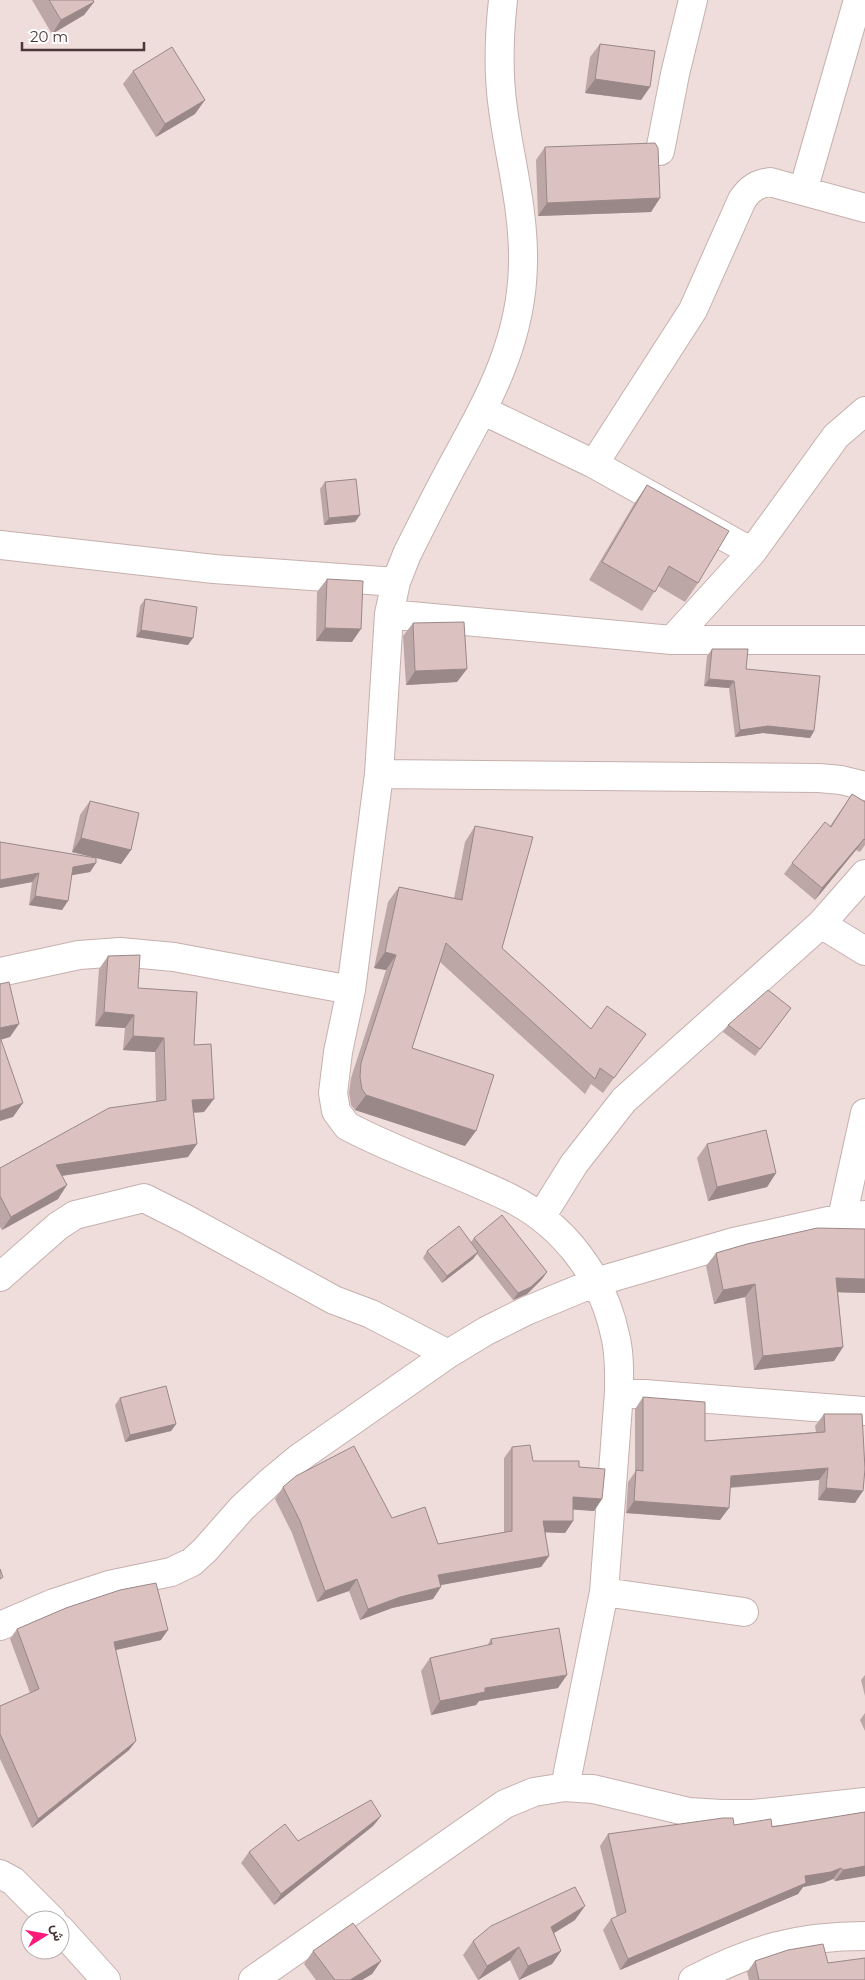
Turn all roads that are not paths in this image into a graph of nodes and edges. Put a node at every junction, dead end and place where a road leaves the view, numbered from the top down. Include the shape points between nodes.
1 (503, 0) edge
2 (693, 0) edge
3 (858, 0) edge
4 (660, 152) edge
5 (803, 191) junction
6 (865, 208) edge
7 (482, 410) junction
8 (865, 411) edge
9 (594, 464) junction
10 (0, 546) edge
11 (752, 552) junction
12 (396, 582) junction
13 (389, 614) junction
14 (672, 640) junction
15 (865, 640) edge
16 (379, 774) junction
17 (865, 786) edge
18 (865, 874) edge
19 (821, 924) junction
20 (865, 950) edge
21 (0, 972) edge
22 (351, 990) junction
23 (865, 1113) edge
24 (853, 1216) edge
25 (541, 1217) junction
26 (0, 1277) edge
27 (596, 1282) junction
28 (448, 1354) junction
29 (619, 1392) junction
30 (865, 1411) edge
31 (604, 1592) junction
32 (744, 1612) dead end
33 (0, 1626) edge
34 (565, 1787) junction
35 (865, 1802) edge
36 (4, 1881) edge
37 (40, 1910) edge
38 (865, 1936) edge
39 (70, 1940) edge
40 (106, 1980) edge
41 (253, 1980) edge
42 (693, 1980) edge

1 - 7 street via 500,70 522,224 523,263 512,339
2 - 4 street
3 - 5 street
5 - 6 street
5 - 9 street via 770,182 748,190 693,310
7 - 9 street
7 - 12 street via 407,554
8 - 11 street via 836,436
9 - 11 street
10 - 12 street via 214,570
11 - 14 street
12 - 13 street
13 - 14 street
13 - 16 street
14 - 15 street
16 - 17 street via 819,778
16 - 22 street
18 - 19 street
19 - 20 street
19 - 25 street via 624,1100 574,1164
21 - 22 street via 79,955 120,952 174,957
22 - 25 street via 333,1093 336,1111 348,1126 512,1199
23 - 24 street
24 - 27 street via 734,1242
25 - 27 street via 581,1258
26 - 28 street via 75,1215 144,1198 334,1300 371,1314
27 - 28 street via 526,1311
27 - 29 street via 616,1336
28 - 33 street via 299,1458 242,1508 192,1562 171,1572 108,1585 54,1603
29 - 30 street
29 - 31 street
31 - 32 street
31 - 34 street
34 - 35 street via 593,1789 689,1812 721,1814 753,1814
34 - 41 street via 534,1792 505,1804
36 - 37 street
38 - 42 street via 807,1939 777,1945 748,1954
39 - 40 street

